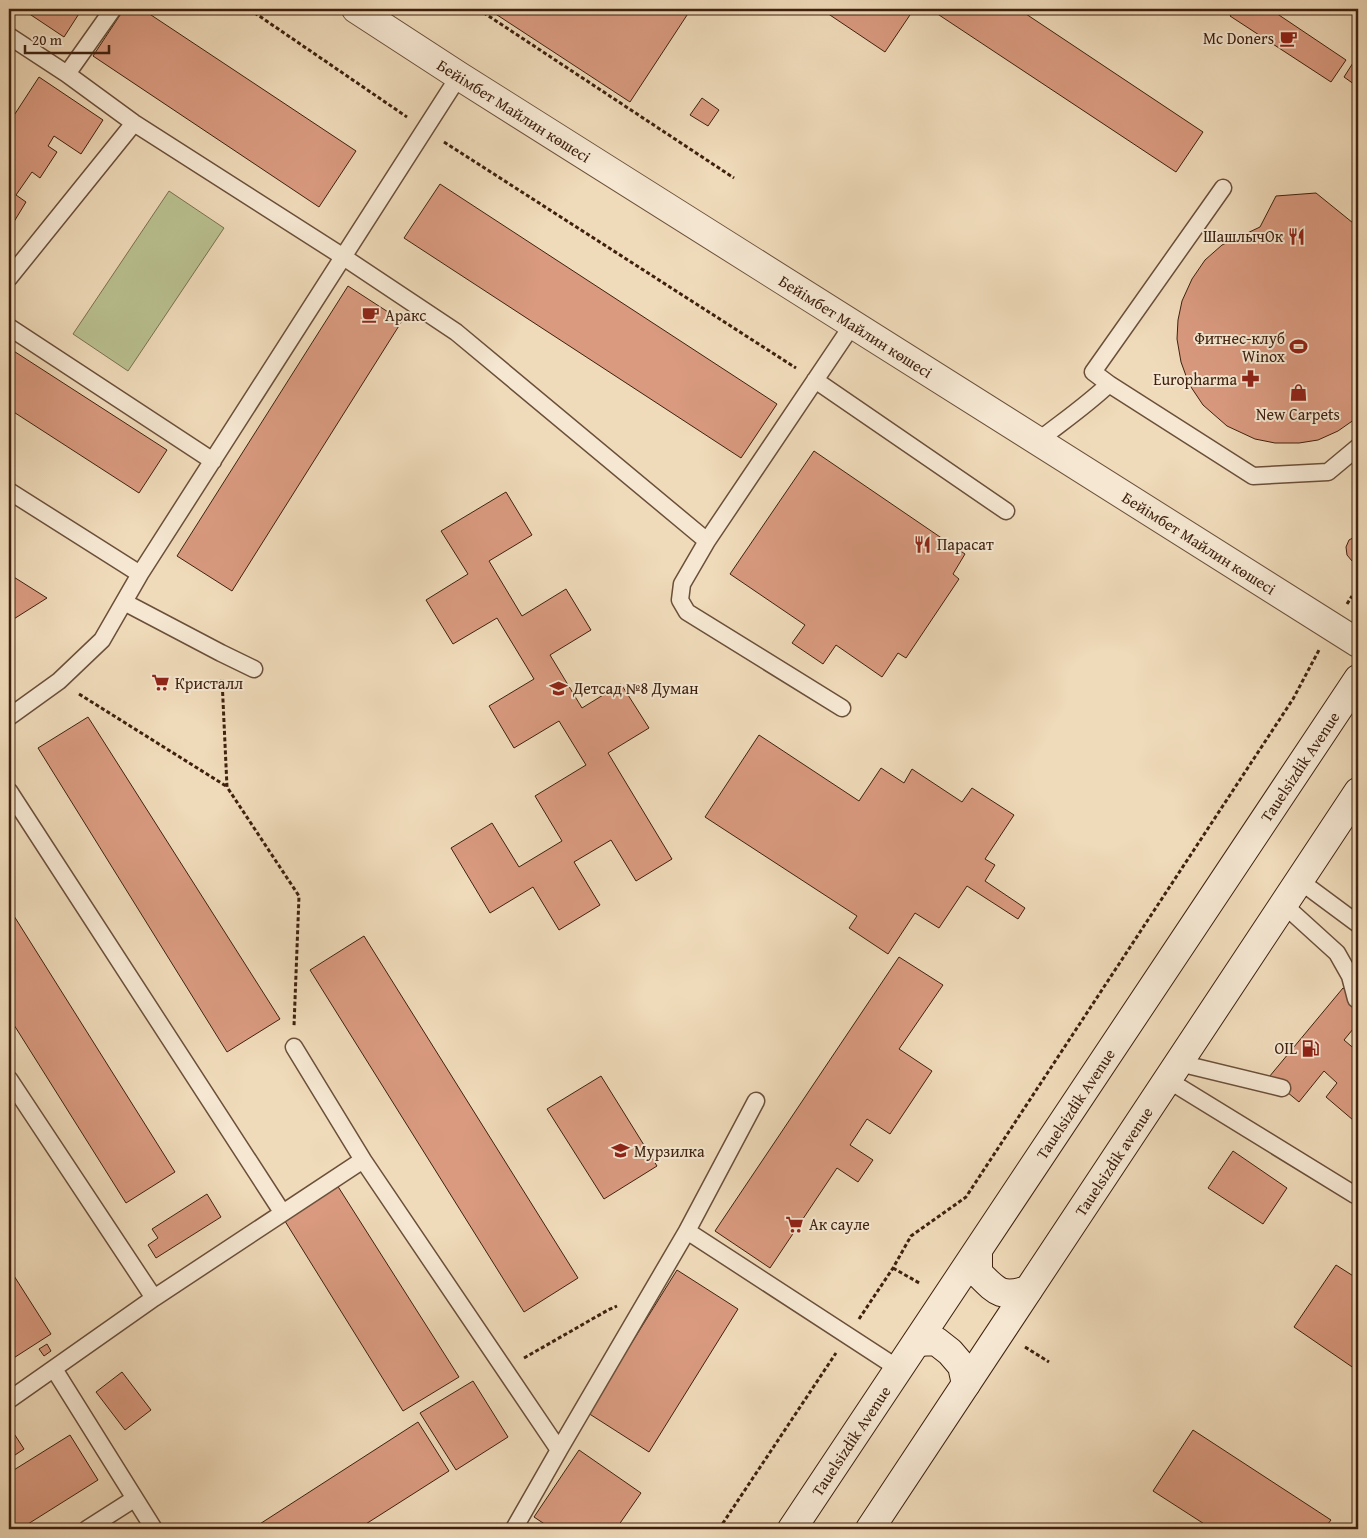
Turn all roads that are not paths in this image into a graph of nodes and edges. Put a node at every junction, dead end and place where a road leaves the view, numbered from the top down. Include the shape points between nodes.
1 (113, 9) edge
2 (365, 11) edge
3 (9, 36) edge
4 (67, 74) junction
5 (459, 76) junction
6 (134, 123) junction
7 (1222, 188) dead end
8 (342, 256) junction
9 (9, 278) edge
10 (853, 324) junction
11 (9, 326) edge
12 (815, 380) junction
13 (1109, 384) junction
14 (1038, 441) junction
15 (1358, 448) edge
16 (213, 461) junction
17 (9, 491) edge
18 (1006, 511) dead end
19 (707, 540) junction
20 (140, 574) junction
21 (124, 602) junction
22 (1358, 643) edge
23 (254, 669) dead end
24 (1358, 679) edge
25 (842, 708) dead end
26 (9, 717) edge
27 (9, 791) edge
28 (1358, 792) edge
29 (1300, 881) junction
30 (1283, 904) junction
31 (1358, 924) edge
32 (1356, 999) dead end
33 (294, 1047) road end
34 (1173, 1072) junction
35 (9, 1080) edge
36 (1282, 1088) dead end
37 (756, 1101) dead end
38 (363, 1160) junction
39 (1357, 1194) edge
40 (282, 1212) junction
41 (687, 1231) junction
42 (978, 1250) junction
43 (1028, 1290) junction
44 (154, 1298) junction
45 (917, 1342) junction
46 (54, 1369) junction
47 (899, 1369) junction
48 (966, 1384) junction
49 (9, 1400) edge
50 (559, 1450) junction
51 (134, 1499) junction
52 (514, 1528) edge
53 (87, 1529) edge
54 (154, 1529) edge
55 (792, 1529) edge
56 (870, 1529) edge

1 - 4 lane
2 - 5 main road, Бейімбет Майлин көшесі
3 - 4 lane
4 - 6 lane
5 - 8 lane
5 - 10 main road, Бейімбет Майлин көшесі
6 - 8 lane
6 - 9 lane
7 - 13 lane via 1093,372
8 - 16 lane
8 - 19 lane via 456,332
10 - 12 lane
10 - 14 main road, Бейімбет Майлин көшесі
11 - 16 lane
12 - 18 lane
12 - 19 lane
13 - 14 lane via 1087,405
13 - 15 lane via 1252,476 1328,472
14 - 22 main road, Бейімбет Майлин көшесі
16 - 20 lane
17 - 20 lane
19 - 25 lane via 682,584 680,600 687,612
20 - 21 lane
21 - 23 lane
21 - 26 lane via 102,640 60,681
24 - 42 main road, Tauelsizdik Avenue
27 - 40 lane
28 - 29 main road, Tauelsizdik avenue
29 - 30 main road, Tauelsizdik avenue
29 - 31 lane
30 - 32 lane via 1337,953 1350,976
30 - 34 main road, Tauelsizdik avenue
33 - 38 lane
34 - 36 lane
34 - 39 lane
34 - 43 main road, Tauelsizdik avenue
35 - 44 lane
37 - 41 lane
38 - 40 lane
38 - 50 lane
40 - 44 lane
41 - 47 lane
41 - 50 lane
42 - 43 main road via 978,1273 994,1290 1012,1295
42 - 45 main road, Tauelsizdik Avenue
43 - 48 main road, Tauelsizdik avenue
44 - 46 lane
45 - 47 main road, Tauelsizdik Avenue
45 - 48 main road via 936,1342 950,1352 962,1366
46 - 49 lane
46 - 51 lane
47 - 55 main road, Tauelsizdik Avenue
48 - 56 main road, Tauelsizdik avenue
50 - 52 lane
51 - 53 lane
51 - 54 lane

